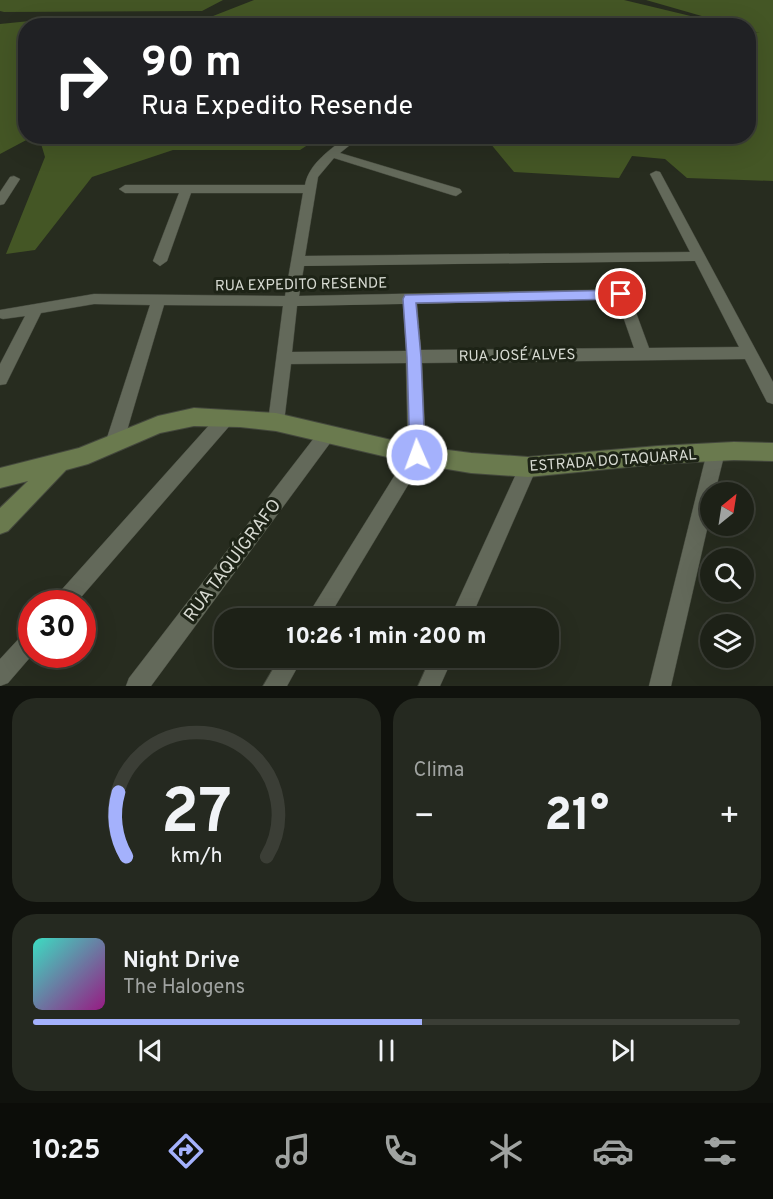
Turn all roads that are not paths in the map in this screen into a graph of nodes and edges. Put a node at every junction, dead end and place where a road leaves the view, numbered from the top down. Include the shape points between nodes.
1 (345, 144) edge
2 (332, 154) junction
3 (656, 174) dead end
4 (14, 179) dead end
5 (125, 189) dead end
6 (310, 189) junction
7 (186, 190) junction
8 (456, 192) dead end
9 (0, 201) edge
10 (699, 256) junction
11 (160, 261) dead end
12 (298, 261) junction
13 (410, 299) junction
14 (291, 301) junction
15 (158, 302) junction
16 (36, 308) junction
17 (3, 314) dead end
18 (644, 353) junction
19 (750, 353) junction
20 (414, 357) junction
21 (284, 358) junction
22 (0, 379) edge
23 (773, 397) edge
24 (226, 418) junction
25 (276, 422) junction
26 (327, 434) junction
27 (114, 444) junction
28 (716, 452) junction
29 (773, 452) edge
30 (417, 455) junction
31 (60, 464) junction
32 (528, 467) junction
33 (0, 478) edge
34 (0, 523) edge
35 (74, 590) edge
36 (322, 608) edge
37 (465, 608) edge
38 (18, 655) edge
39 (285, 668) edge
40 (437, 668) edge
41 (0, 675) edge
42 (137, 686) edge
43 (274, 686) edge
44 (429, 686) edge
45 (660, 686) edge

1 - 2 street
2 - 6 street via 318,167
2 - 8 street
3 - 10 street
4 - 9 street
5 - 7 street
6 - 7 street
6 - 12 street
7 - 11 street
10 - 12 street
10 - 19 street
12 - 14 street
13 - 14 street, RUA EXPEDITO RESENDE
13 - 18 street, RUA EXPEDITO RESENDE via 629,294
13 - 20 street
14 - 15 street, RUA EXPEDITO RESENDE
14 - 21 street
15 - 16 street, RUA EXPEDITO RESENDE via 94,299
15 - 27 street
16 - 17 street, RUA EXPEDITO RESENDE
16 - 22 street
18 - 19 street, RUA JOSÉ ALVES
18 - 20 street, RUA JOSÉ ALVES
19 - 23 street
20 - 21 street, RUA JOSÉ ALVES
20 - 30 street
21 - 25 street
24 - 25 street, ESTRADA DO TAQUARAL
24 - 27 street, ESTRADA DO TAQUARAL via 194,417 158,425
24 - 35 street
25 - 26 street, ESTRADA DO TAQUARAL
26 - 30 street, ESTRADA DO TAQUARAL
26 - 42 street, RUA TAQUÍGRAFO
27 - 31 street, ESTRADA DO TAQUARAL
28 - 29 street, ESTRADA DO TAQUARAL
28 - 32 street, ESTRADA DO TAQUARAL
28 - 45 street
30 - 32 street, ESTRADA DO TAQUARAL
30 - 36 street
31 - 33 street, ESTRADA DO TAQUARAL
31 - 34 street
32 - 37 street
38 - 41 street
39 - 43 street
40 - 44 street

